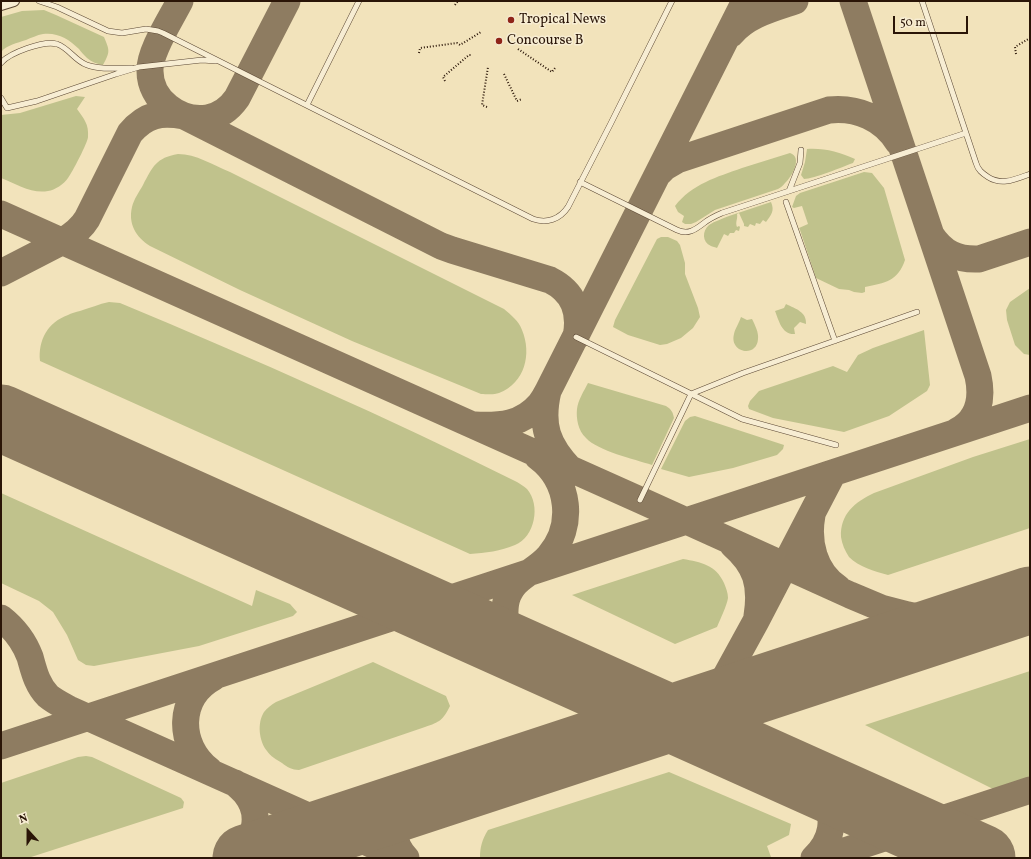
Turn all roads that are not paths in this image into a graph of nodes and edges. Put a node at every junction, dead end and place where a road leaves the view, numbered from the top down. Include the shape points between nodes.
1 (14, 1) edge
2 (39, 1) edge
3 (360, 1) edge
4 (672, 1) edge
5 (922, 1) edge
6 (1, 5) edge
7 (1, 63) edge
8 (225, 64) junction
9 (140, 68) junction
10 (1, 98) edge
11 (307, 105) junction
12 (966, 133) junction
13 (801, 150) dead end
14 (1030, 174) edge
15 (580, 182) junction
16 (789, 191) junction
17 (786, 202) dead end
18 (917, 312) dead end
19 (576, 337) dead end
20 (835, 341) junction
21 (691, 394) junction
22 (836, 445) dead end
23 (640, 500) dead end

1 - 6 street
2 - 8 lane via 108,31 158,31
3 - 11 lane
4 - 15 lane
5 - 12 lane
7 - 9 lane via 13,54 49,43 65,48 87,65 100,68
8 - 9 lane via 214,60 202,60
8 - 11 lane
9 - 10 lane via 7,108
11 - 15 lane via 537,220 550,220 563,214
12 - 14 lane via 977,167 983,174 1003,182
12 - 16 lane
13 - 16 lane via 800,163
15 - 16 lane via 677,230 686,232 722,213
17 - 20 lane
18 - 20 lane
19 - 21 lane
20 - 21 lane
21 - 22 lane via 742,419
21 - 23 lane

